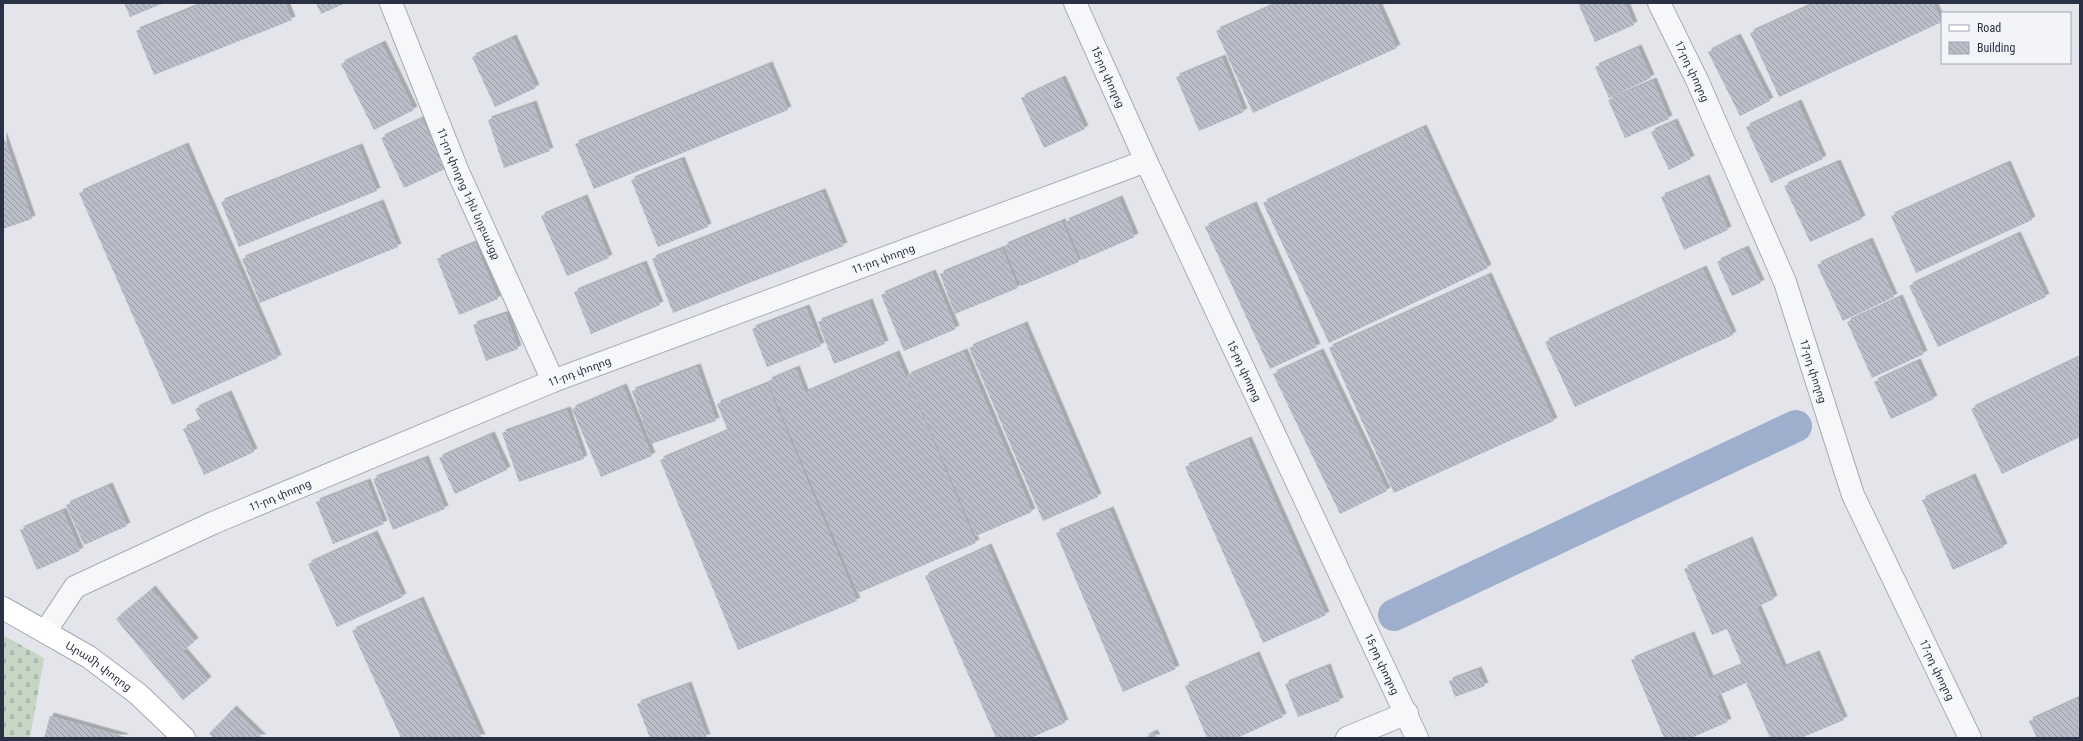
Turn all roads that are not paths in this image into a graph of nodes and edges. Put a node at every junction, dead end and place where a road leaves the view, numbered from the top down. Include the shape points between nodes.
1 (391, 3) edge
2 (1075, 3) edge
3 (1659, 3) edge
4 (1146, 161) junction
5 (553, 381) junction
6 (3, 608) edge
7 (45, 632) junction
8 (1407, 713) junction
9 (184, 738) edge
10 (1347, 738) edge
11 (1417, 738) edge
12 (1970, 738) edge

1 - 5 street, 11-րդ փողոց 1-ին նրբանցք via 458,172
2 - 4 street, 15-րդ փողոց
3 - 12 street, 17-րդ փողոց via 1697,80 1785,282 1853,495
4 - 5 street, 11-րդ փողոց
4 - 8 street, 15-րդ փողոց
5 - 7 street, 11-րդ փողոց via 213,523 75,587
6 - 7 main road, Արամի փողոց
7 - 9 main road, Արամի փողոց via 89,657 138,694
8 - 10 street
8 - 11 street, 15-րդ փողոց

